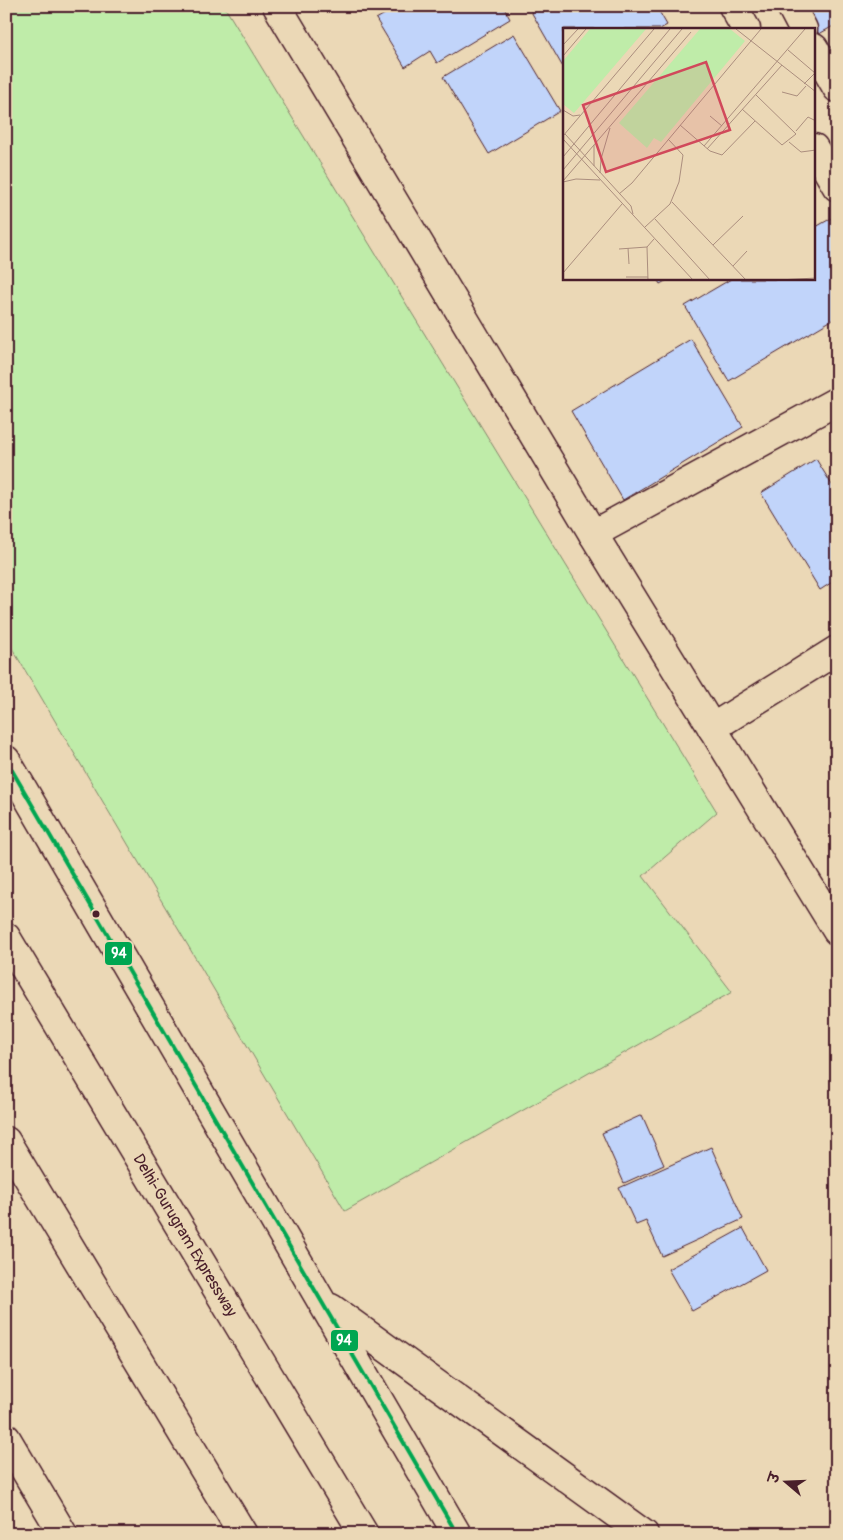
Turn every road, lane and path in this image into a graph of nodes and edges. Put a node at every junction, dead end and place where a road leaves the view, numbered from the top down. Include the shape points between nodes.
1 (276, 6) edge
2 (733, 6) edge
3 (791, 6) edge
4 (745, 28) edge
5 (802, 28) edge
6 (816, 51) edge
7 (837, 88) edge
8 (816, 151) edge
9 (837, 187) edge
10 (837, 400) edge
11 (593, 534) junction
12 (837, 650) edge
13 (712, 728) junction
14 (6, 760) edge
15 (837, 930) edge
16 (6, 937) edge
17 (6, 1141) edge
18 (322, 1302) junction
19 (6, 1438) edge
20 (63, 1534) edge
21 (243, 1534) edge
22 (364, 1534) edge
23 (458, 1534) edge
24 (644, 1534) edge

1 - 11 main road
2 - 4 main road
3 - 5 main road
6 - 7 main road
8 - 9 main road
10 - 11 main road
11 - 13 main road
12 - 13 main road
13 - 15 main road
14 - 18 main road
16 - 22 main road, Delhi-Gurugram Expressway
17 - 21 main road
18 - 23 main road
18 - 24 main road
19 - 20 main road

